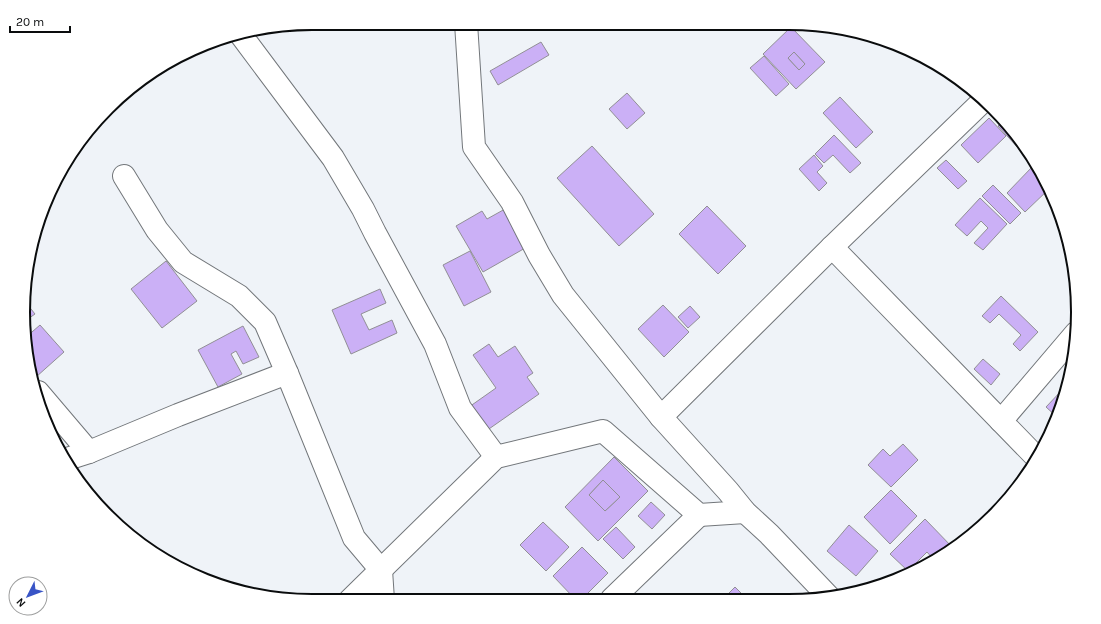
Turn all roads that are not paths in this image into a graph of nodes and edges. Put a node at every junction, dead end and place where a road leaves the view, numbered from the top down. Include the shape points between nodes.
1 (466, 30) edge
2 (244, 39) edge
3 (979, 104) edge
4 (124, 176) dead end
5 (832, 247) junction
6 (1069, 341) edge
7 (287, 373) junction
8 (44, 399) edge
9 (660, 417) junction
10 (1001, 421) junction
11 (89, 452) junction
12 (1033, 454) edge
13 (71, 457) edge
14 (496, 457) junction
15 (745, 512) junction
16 (698, 515) junction
17 (381, 570) junction
18 (824, 592) edge
19 (356, 594) edge
20 (383, 594) edge
21 (617, 594) edge

1 - 9 street via 474,147 512,202 539,255 563,294
2 - 14 street via 333,158 435,344 460,408
3 - 5 street
4 - 7 street via 157,230 183,262 239,296 265,322
5 - 9 street
5 - 10 street
6 - 10 street
7 - 11 street
7 - 17 street via 354,538
8 - 11 street
9 - 15 street
10 - 12 street
11 - 13 street
14 - 16 street via 603,431
14 - 17 street
15 - 16 street
15 - 18 street
16 - 21 street
17 - 19 street
17 - 20 street

